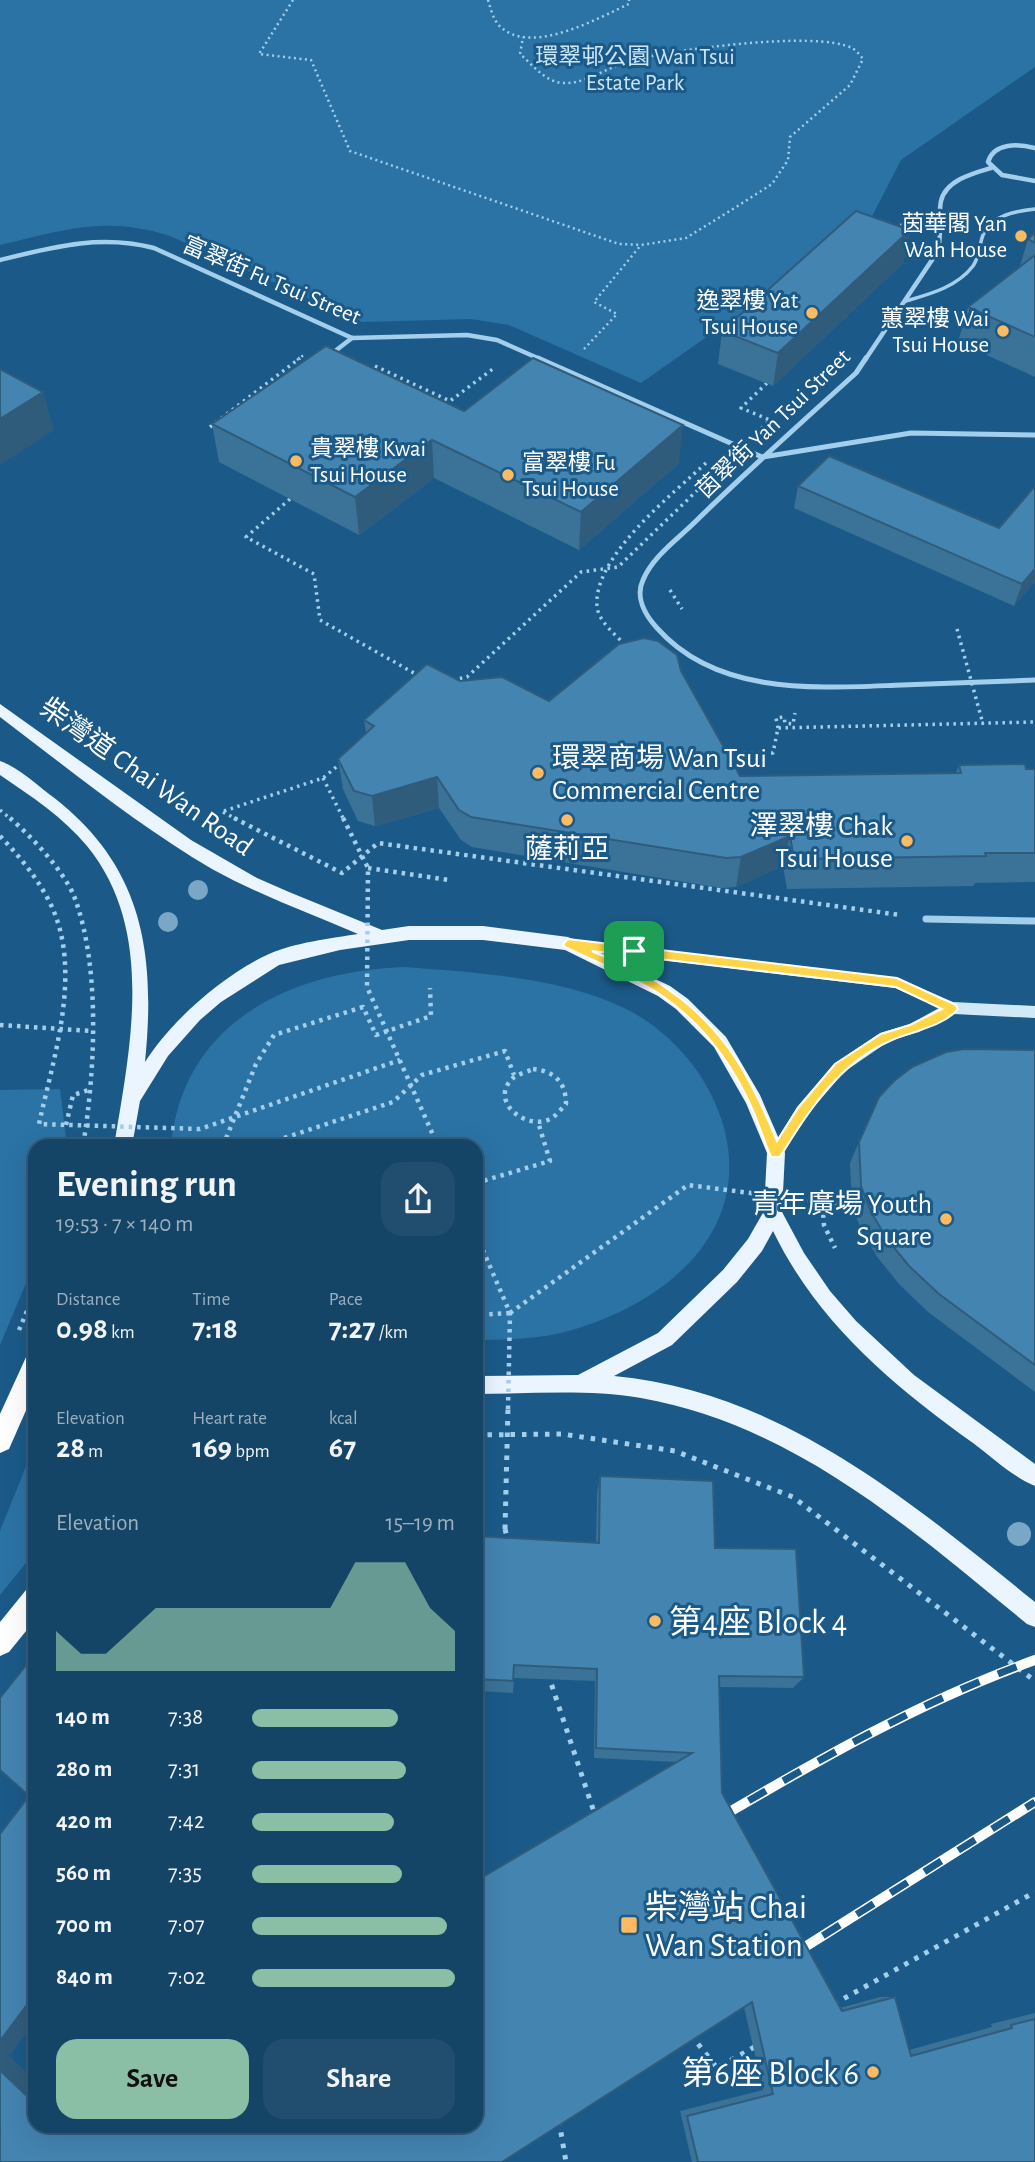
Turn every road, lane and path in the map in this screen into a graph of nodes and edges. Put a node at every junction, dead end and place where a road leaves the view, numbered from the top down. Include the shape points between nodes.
1 (293, 0) edge
2 (488, 0) edge
3 (629, 0) edge
4 (523, 37) junction
5 (1035, 148) edge
6 (991, 168) junction
7 (1035, 181) edge
8 (1035, 209) edge
9 (641, 245) junction
10 (0, 260) edge
11 (906, 301) junction
12 (352, 338) junction
13 (313, 348) dead end
14 (583, 351) dead end
15 (503, 361) dead end
16 (366, 362) edge
17 (276, 376) junction
18 (292, 383) joint
19 (767, 383) edge
20 (210, 427) dead end
21 (1035, 435) edge
22 (715, 454) dead end
23 (762, 457) junction
24 (290, 499) edge
25 (667, 585) dead end
26 (685, 614) dead end
27 (957, 629) dead end
28 (629, 649) edge
29 (954, 656) dead end
30 (967, 656) dead end
31 (424, 678) edge
32 (1035, 680) edge
33 (446, 682) edge
34 (979, 707) dead end
35 (965, 708) dead end
36 (0, 709) edge
37 (783, 711) dead end
38 (796, 713) junction
39 (807, 713) dead end
40 (1035, 722) edge
41 (983, 724) junction
42 (778, 728) junction
43 (719, 754) edge
44 (344, 761) edge
45 (0, 767) edge
46 (323, 778) junction
47 (0, 810) edge
48 (0, 836) edge
49 (368, 869) junction
50 (449, 880) dead end
51 (926, 919) joint
52 (1035, 921) edge
53 (379, 936) junction
54 (568, 944) junction
55 (430, 988) dead end
56 (952, 1009) junction
57 (1035, 1012) edge
58 (0, 1025) edge
59 (91, 1031) junction
60 (400, 1060) junction
61 (514, 1076) junction
62 (92, 1089) junction
63 (133, 1097) junction
64 (538, 1122) junction
65 (66, 1125) junction
66 (84, 1139) edge
67 (124, 1139) edge
68 (226, 1139) edge
69 (281, 1139) edge
70 (435, 1139) edge
71 (776, 1153) junction
72 (483, 1181) edge
73 (821, 1189) dead end
74 (773, 1212) junction
75 (865, 1213) edge
76 (483, 1250) edge
77 (841, 1261) dead end
78 (483, 1312) edge
79 (510, 1313) junction
80 (28, 1379) edge
81 (580, 1384) junction
82 (483, 1385) edge
83 (483, 1434) edge
84 (0, 1441) edge
85 (1035, 1476) edge
86 (512, 1553) edge
87 (28, 1609) edge
88 (1035, 1616) edge
89 (0, 1643) edge
90 (544, 1662) edge
91 (1035, 1681) edge
92 (596, 1815) junction
93 (584, 1823) edge
94 (601, 1828) edge
95 (1035, 1892) edge
96 (827, 2007) edge
97 (686, 2023) edge
98 (691, 2035) junction
99 (766, 2041) edge
100 (680, 2042) edge
101 (570, 2112) edge
102 (566, 2162) edge

1 - 9 path via 258,54 311,60 350,151 594,238
2 - 4 path via 504,32
3 - 4 path via 629,4 563,32
4 - 9 path via 520,54 552,80 574,81 628,61 698,49 782,43 830,43 853,49 863,59 850,85 790,137 788,160 772,184 685,237
5 - 6 street via 999,148 989,157
6 - 7 street via 1008,178
6 - 11 street, 茵翠街 Yan Tsui Street via 950,186 941,200 938,251
8 - 11 lane via 993,222 984,233 975,264 959,280
9 - 14 path via 594,302 617,314
10 - 12 street, 富翠街 Fu Tsui Street via 100,238 130,240
11 - 23 street, 茵翠街 Yan Tsui Street via 856,373
12 - 18 street
12 - 23 street, 富翠街 Fu Tsui Street via 467,335 497,340
13 - 17 path
15 - 16 path via 450,401
17 - 18 path
17 - 20 path
19 - 33 path, bridge via 741,408 769,420 618,567 581,572 467,677
21 - 23 street via 911,433
22 - 28 path via 614,555 598,583 597,607
23 - 32 street, 茵翠街 Yan Tsui Street via 651,565 640,587 640,604 655,627 692,655 731,675 810,688
24 - 31 path via 246,537 314,574 320,620
25 - 26 path
27 - 41 path, bridge
29 - 30 path
34 - 35 path
36 - 53 main road, 柴灣道 Chai Wan Road via 185,843 250,881
37 - 38 path
38 - 39 path
38 - 42 path via 793,724 785,723 784,717 776,718
40 - 41 path
41 - 42 path
42 - 43 path via 773,753
44 - 46 path
45 - 63 main road, 柴灣道 Chai Wan Road via 44,798 95,846 127,903 138,940 141,976
46 - 49 path, bridge
46 - 51 path via 223,811 342,873 378,843
47 - 59 path via 34,838 74,894 87,946
48 - 65 path, bridge via 44,887 61,931 64,994 39,1124
49 - 50 path
49 - 60 path, bridge via 367,987
51 - 52 street
53 - 54 main road, 柴灣道 Chai Wan Road via 484,933
53 - 63 main road, 柴灣道 Chai Wan Road via 274,959 242,978 194,1015 162,1051
54 - 56 street via 897,982
54 - 71 main road, 柴灣道 Chai Wan Road via 664,991 702,1023 737,1068
55 - 68 path via 431,1016 376,1035 363,1007 274,1035 256,1064
56 - 57 street
56 - 71 street via 885,1037 839,1068 802,1111
58 - 59 path
59 - 62 path
60 - 65 path, bridge via 200,1129
60 - 70 path, bridge
61 - 64 path via 504,1091 508,1108 523,1121
61 - 64 path via 543,1070 553,1073 565,1087 566,1104 561,1112
61 - 69 path via 505,1051 422,1075 393,1102
62 - 65 path via 73,1094
62 - 66 path
63 - 67 main road, 柴灣道 Chai Wan Road
64 - 72 path via 550,1161
71 - 74 main road, 柴灣道 Chai Wan Road
73 - 77 path via 824,1225
74 - 81 main road, 柴灣道 Chai Wan Road via 730,1276 665,1339
74 - 85 main road via 801,1266 844,1321 908,1382
75 - 79 path, bridge via 852,1206 688,1185
76 - 79 path, bridge
78 - 79 path
79 - 86 path, bridge via 505,1529
80 - 84 highway
81 - 82 main road, 柴灣道 Chai Wan Road
81 - 88 main road, 柴灣道 Chai Wan Road via 659,1393 762,1426 849,1474 918,1522
83 - 91 path via 562,1434 675,1451 793,1497
87 - 89 highway
90 - 92 path
92 - 93 path
92 - 94 path
95 - 96 path
97 - 98 path
98 - 99 path via 717,2068
98 - 100 path
101 - 102 path via 559,2119

